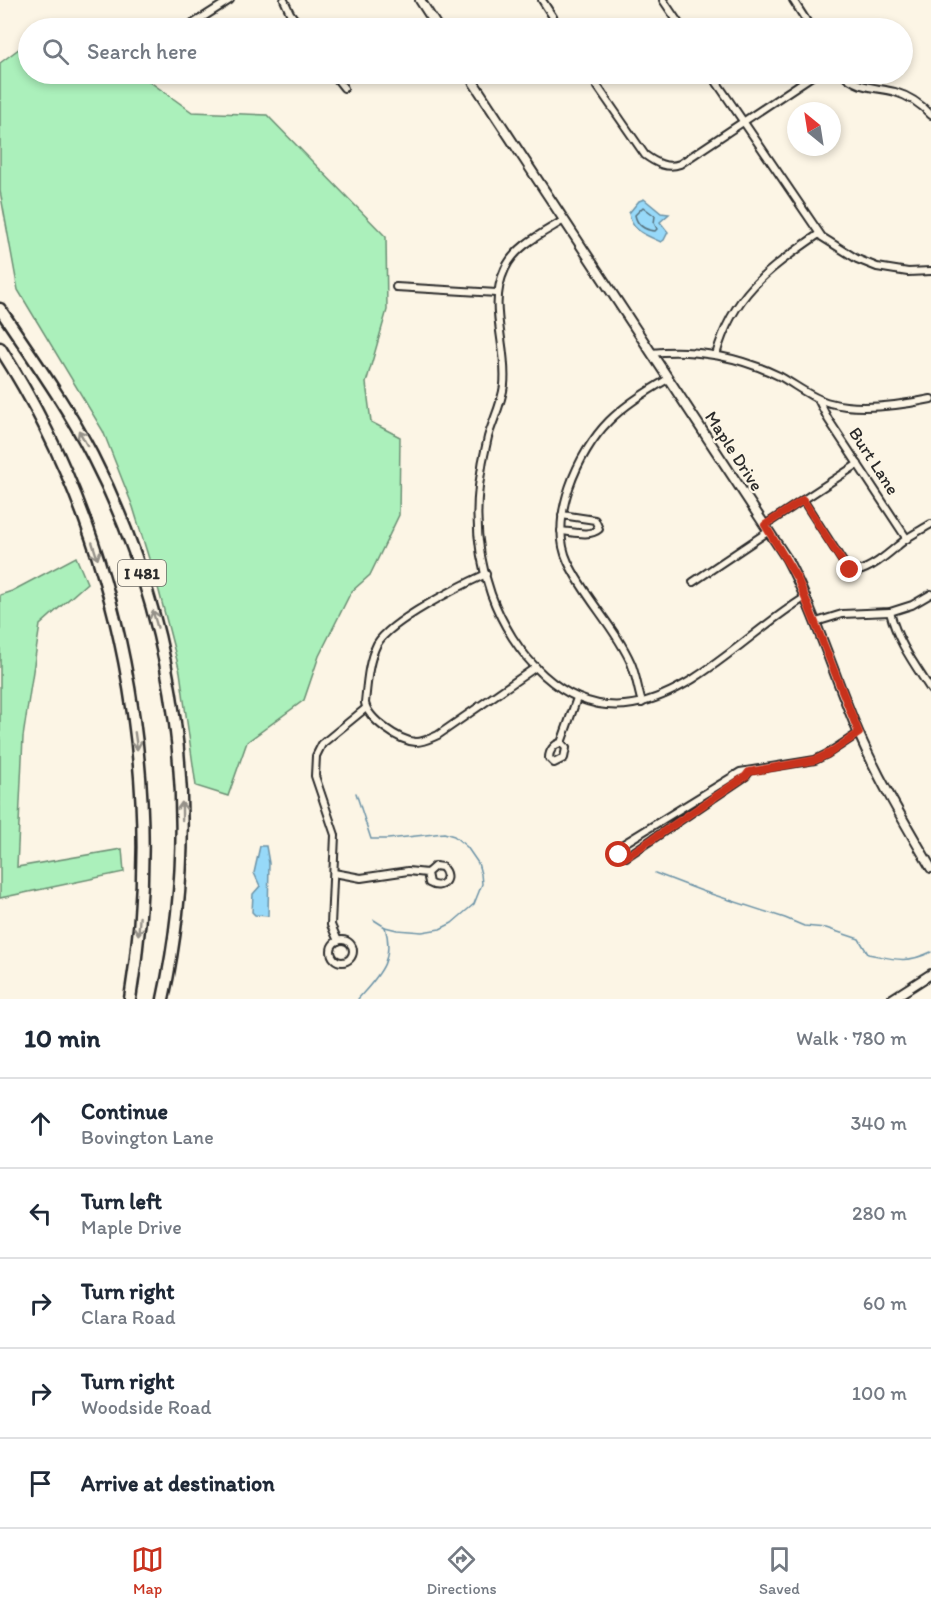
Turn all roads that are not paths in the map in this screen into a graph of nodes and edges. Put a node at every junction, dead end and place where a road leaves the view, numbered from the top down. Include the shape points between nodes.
1 (230, 0) edge
2 (284, 0) edge
3 (420, 0) edge
4 (542, 0) edge
5 (663, 0) edge
6 (793, 0) edge
7 (202, 18) edge
8 (294, 18) edge
9 (432, 18) edge
10 (554, 18) edge
11 (675, 18) edge
12 (805, 18) edge
13 (341, 84) edge
14 (475, 84) edge
15 (596, 84) edge
16 (718, 84) edge
17 (800, 84) edge
18 (858, 84) edge
19 (344, 88) dead end
20 (931, 115) edge
21 (743, 122) junction
22 (564, 220) junction
23 (819, 234) junction
24 (931, 271) edge
25 (396, 288) dead end
26 (497, 293) junction
27 (0, 309) edge
28 (0, 348) edge
29 (651, 353) junction
30 (716, 354) junction
31 (668, 379) junction
32 (818, 399) junction
33 (931, 399) edge
34 (858, 464) junction
35 (803, 500) junction
36 (562, 514) junction
37 (931, 524) edge
38 (767, 528) junction
39 (561, 531) junction
40 (907, 539) junction
41 (486, 574) junction
42 (693, 582) dead end
43 (931, 594) edge
44 (806, 597) junction
45 (890, 612) junction
46 (816, 622) junction
47 (536, 667) junction
48 (931, 690) edge
49 (577, 698) junction
50 (642, 703) junction
51 (366, 708) junction
52 (859, 733) junction
53 (561, 743) dead end
54 (706, 798) junction
55 (931, 868) edge
56 (334, 873) junction
57 (427, 873) dead end
58 (338, 941) dead end
59 (931, 974) edge
60 (130, 999) edge
61 (163, 999) edge
62 (891, 999) edge

1 - 7 street
2 - 8 street
3 - 9 street
4 - 10 street
5 - 11 street
6 - 12 street
13 - 19 street
14 - 22 street, Maple Drive
15 - 21 street via 645,156 656,163 672,167 681,164
16 - 21 street
17 - 21 street
18 - 20 street via 912,99
21 - 23 street
22 - 26 street via 510,259
22 - 29 street, Maple Drive
23 - 24 street via 877,267
23 - 30 street via 779,262 743,297 723,328
25 - 26 street
26 - 41 street via 504,386 483,458 478,505
61 -> 27 highway, I 481 via 177,922 182,814 174,705 158,628 129,537 93,456
28 -> 60 highway, I 481 via 51,440 75,495 107,590 121,650 138,756 142,830 140,918
29 - 30 street
29 - 31 street, Maple Drive
30 - 32 street via 777,376
31 - 36 street via 623,408 594,437
31 - 38 street, Maple Drive
32 - 33 street via 864,406
32 - 34 street, Burt Lane
34 - 35 street
34 - 40 street, Burt Lane
35 - 38 street
35 - 40 street via 850,570 859,572
36 - 39 street
36 - 39 street via 595,520 599,529 589,534
37 - 40 street
38 - 42 street
38 - 44 street, Maple Drive
39 - 50 street via 567,561 625,652
41 - 47 street via 511,634
41 - 51 street via 386,632 372,655
43 - 45 street
44 - 46 street, Maple Drive
44 - 50 street via 702,672
45 - 46 street via 842,614
45 - 48 street via 900,642
46 - 52 street, Maple Drive
47 - 49 street
47 - 51 street via 438,735 419,742 400,737 371,717
49 - 50 street via 608,705
49 - 53 street
51 - 56 street via 322,744 316,756 315,776 335,835
52 - 54 street via 815,760 749,772
52 - 55 street, Maple Drive
54 - 54 street via 621,846 619,855 626,857
56 - 57 street via 361,878 408,871
56 - 58 street via 331,925
59 - 62 street

